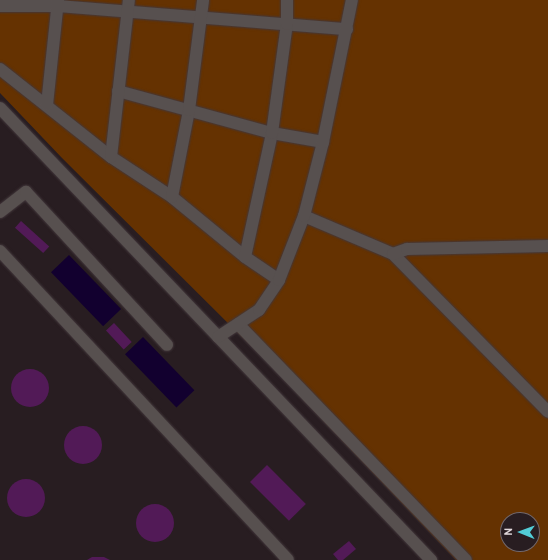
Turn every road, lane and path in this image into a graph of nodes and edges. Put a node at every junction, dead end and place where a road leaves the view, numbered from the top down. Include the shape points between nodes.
1 (203, 0) edge
2 (288, 0) edge
3 (352, 0) edge
4 (58, 3) edge
5 (0, 6) edge
6 (128, 6) edge
7 (202, 19) junction
8 (287, 24) junction
9 (347, 29) junction
10 (0, 70) edge
11 (118, 91) junction
12 (47, 105) junction
13 (0, 108) edge
14 (189, 110) junction
15 (272, 132) junction
16 (323, 142) junction
17 (111, 157) junction
18 (172, 197) junction
19 (0, 212) edge
20 (304, 216) junction
21 (548, 246) edge
22 (0, 251) edge
23 (393, 254) junction
24 (245, 257) junction
25 (279, 280) junction
26 (238, 324) junction
27 (218, 337) junction
28 (167, 345) dead end
29 (548, 412) edge
30 (288, 560) edge
31 (431, 560) edge
32 (466, 560) edge

1 - 7 street
2 - 8 street
3 - 9 street
4 - 5 street
4 - 6 street
4 - 12 street
6 - 7 street
6 - 11 street
7 - 8 street
7 - 14 street
8 - 9 street
8 - 15 street
9 - 16 street
10 - 12 street
11 - 14 street
11 - 17 street
12 - 17 street
13 - 27 street
14 - 15 street
14 - 18 street
15 - 16 street
15 - 24 street
16 - 20 street
17 - 18 street
18 - 24 street
19 - 28 street via 26,192
20 - 23 street
20 - 25 street
21 - 23 street via 408,249
22 - 30 street
23 - 29 street
24 - 25 street
25 - 26 street via 259,310
26 - 27 street
26 - 32 street
27 - 31 street

